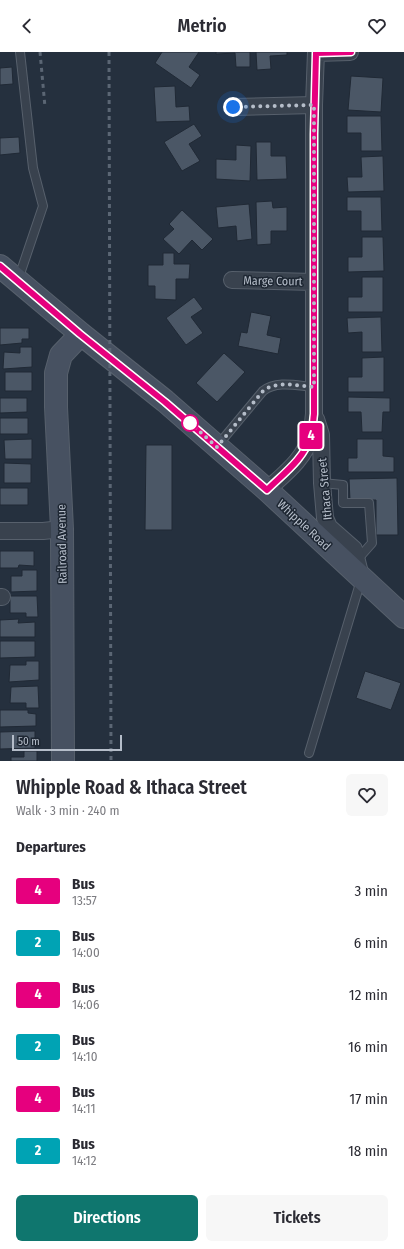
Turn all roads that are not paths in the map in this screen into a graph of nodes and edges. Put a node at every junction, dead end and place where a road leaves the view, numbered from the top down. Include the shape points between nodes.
1 (20, 52) edge
2 (316, 52) edge
3 (350, 52) edge
4 (314, 105) junction
5 (233, 107) dead end
6 (0, 266) edge
7 (17, 280) junction
8 (232, 280) dead end
9 (314, 282) junction
10 (80, 334) junction
11 (314, 387) junction
12 (314, 414) junction
13 (217, 447) junction
14 (322, 483) junction
15 (267, 490) junction
16 (62, 529) junction
17 (0, 531) edge
18 (359, 569) junction
19 (404, 617) edge
20 (309, 752) dead end
21 (63, 761) edge

1 - 7 lane via 33,168 43,206
2 - 3 street
2 - 4 street, Ithaca Street
4 - 5 street
4 - 9 street, Ithaca Street
6 - 7 main road, Whipple Road
7 - 10 main road, Whipple Road
8 - 9 street, Marge Court
9 - 11 street, Ithaca Street
10 - 13 main road, Whipple Road
10 - 16 main road, Railroad Avenue via 61,355 56,374
11 - 12 street, Ithaca Street
11 - 13 lane via 269,387
12 - 14 street, Ithaca Street via 321,434
12 - 15 street, Ithaca Street via 311,437 304,452
13 - 15 main road, Whipple Road
14 - 18 street, Ithaca Street via 325,518 329,527 354,549
14 - 18 lane via 343,485 343,503 369,503 372,543
15 - 18 main road, Whipple Road
16 - 17 street
16 - 21 main road, Railroad Avenue
18 - 19 main road, Whipple Road
18 - 20 lane

